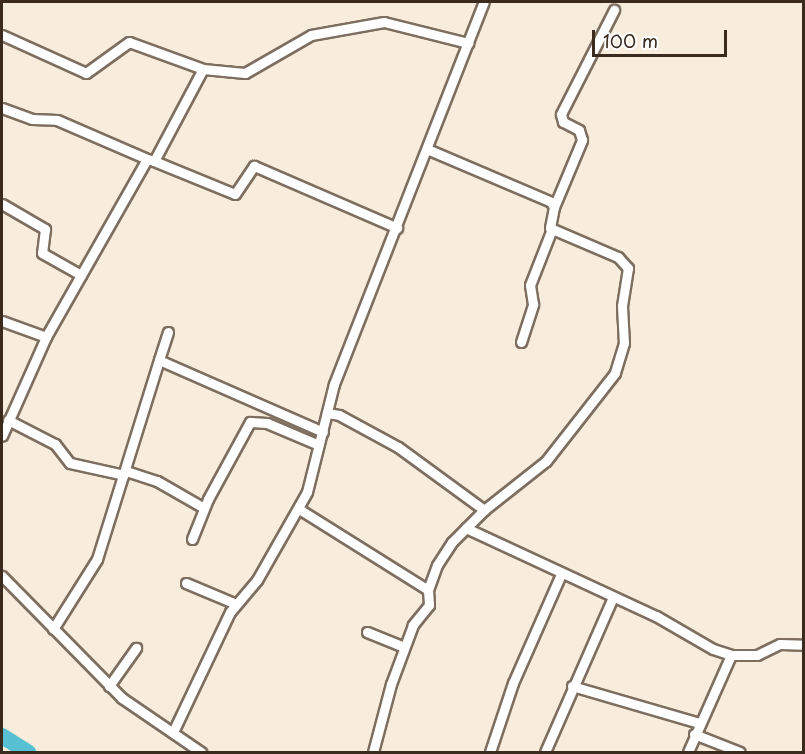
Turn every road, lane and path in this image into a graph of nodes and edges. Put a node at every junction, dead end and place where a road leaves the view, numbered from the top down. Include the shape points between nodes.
1 (484, 2) edge
2 (614, 10) dead end
3 (2, 36) edge
4 (468, 43) junction
5 (203, 69) junction
6 (2, 108) edge
7 (427, 149) junction
8 (150, 160) junction
9 (2, 204) edge
10 (554, 207) junction
11 (396, 228) junction
12 (552, 229) junction
13 (81, 275) junction
14 (2, 321) edge
15 (168, 332) dead end
16 (46, 337) junction
17 (522, 342) dead end
18 (159, 360) junction
19 (327, 412) junction
20 (8, 420) junction
21 (323, 432) junction
22 (2, 435) edge
23 (319, 445) junction
24 (125, 473) junction
25 (204, 508) junction
26 (299, 509) junction
27 (484, 510) junction
28 (466, 528) junction
29 (192, 539) dead end
30 (561, 574) junction
31 (2, 576) edge
32 (186, 583) dead end
33 (428, 590) junction
34 (613, 597) junction
35 (236, 604) junction
36 (53, 630) junction
37 (367, 632) dead end
38 (804, 645) edge
39 (404, 647) junction
40 (136, 648) dead end
41 (731, 655) junction
42 (109, 686) junction
43 (572, 686) junction
44 (699, 723) junction
45 (173, 732) junction
46 (694, 734) junction
47 (201, 753) edge
48 (373, 753) edge
49 (490, 753) edge
50 (545, 753) edge
51 (687, 753) edge
52 (740, 753) edge

1 - 4 street
2 - 10 street via 561,114 563,122 579,130 582,140
3 - 5 street via 86,74 129,42
4 - 5 street via 384,22 310,34 245,73
4 - 7 street
5 - 8 street
6 - 8 street via 27,118 57,120
7 - 10 street via 551,202
7 - 11 street
8 - 11 street via 235,194 254,166
8 - 13 street
9 - 13 street via 45,229 42,253
10 - 12 street via 549,225
11 - 19 street via 343,360
12 - 17 street via 530,285 533,304
12 - 27 street via 626,264 622,354 615,373 561,444
13 - 16 street
14 - 16 street
15 - 18 street
16 - 20 street
18 - 21 street
18 - 24 street
19 - 21 street
19 - 27 street via 398,447
20 - 22 street
20 - 24 street via 55,444 70,463
21 - 23 street
23 - 25 street via 267,423 250,422
23 - 26 street
24 - 25 street via 167,486
24 - 36 street via 97,559
25 - 29 street
26 - 33 street
26 - 35 street via 257,580
27 - 28 street
28 - 30 street
28 - 33 street via 443,555
30 - 34 street
30 - 49 street via 513,682
31 - 36 street
32 - 35 street
33 - 39 street via 429,604 413,624
34 - 41 street
34 - 43 street
35 - 45 street
36 - 42 street
37 - 39 street
38 - 41 street via 790,642 762,655
39 - 48 street
40 - 42 street
41 - 44 street via 721,684
42 - 45 street via 144,716
43 - 44 street
43 - 50 street
44 - 46 street
45 - 47 street
46 - 51 street
46 - 52 street

